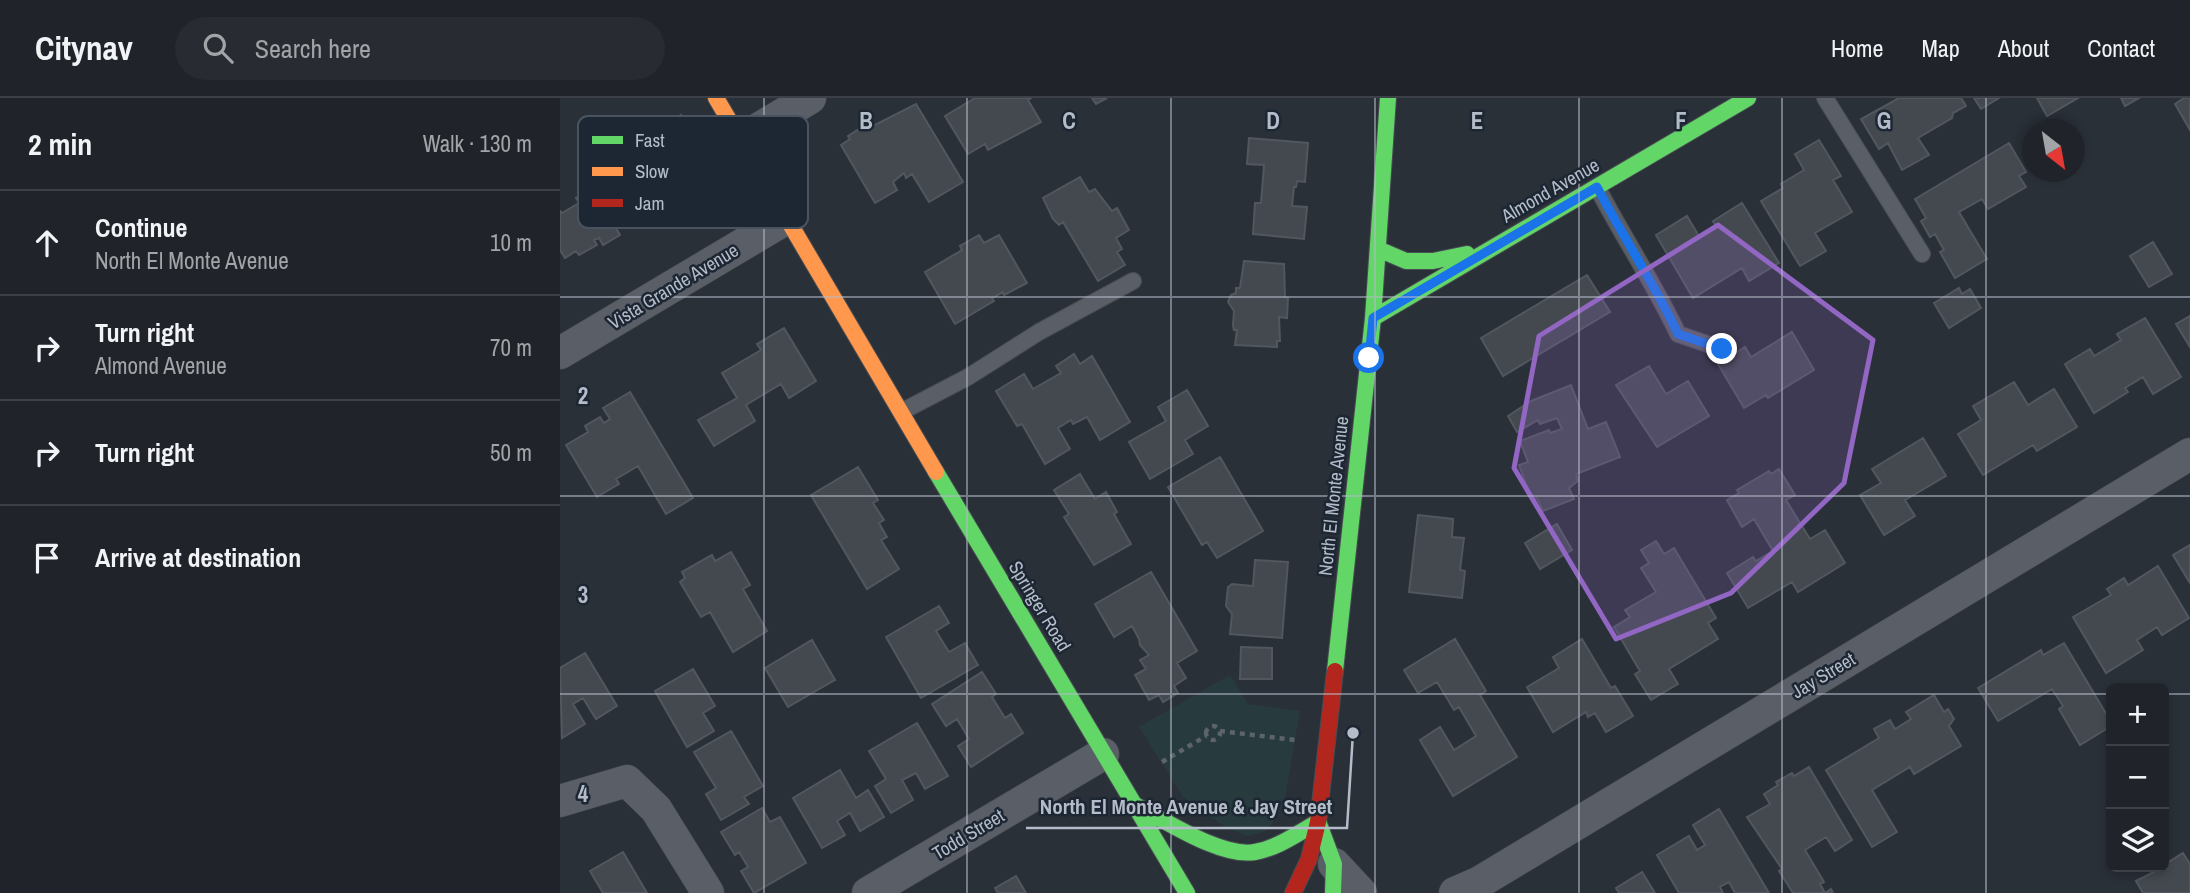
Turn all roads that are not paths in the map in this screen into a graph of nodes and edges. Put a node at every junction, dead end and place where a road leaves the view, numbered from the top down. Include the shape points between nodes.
1 (716, 98) edge
2 (810, 98) edge
3 (1388, 98) edge
4 (1748, 98) edge
5 (1825, 98) edge
6 (726, 116) edge
7 (780, 116) edge
8 (1597, 187) junction
9 (772, 228) edge
10 (792, 228) edge
11 (1496, 246) junction
12 (1378, 249) junction
13 (1922, 254) dead end
14 (1133, 281) dead end
15 (1373, 318) junction
16 (1722, 349) dead end
17 (560, 353) edge
18 (901, 412) junction
19 (2190, 454) edge
20 (1103, 754) junction
21 (560, 801) edge
22 (1135, 805) junction
23 (1318, 822) junction
24 (1333, 879) edge
25 (708, 893) edge
26 (868, 893) edge
27 (1187, 893) edge
28 (1293, 893) edge
29 (1362, 893) edge
30 (1455, 893) edge

1 - 6 street, Springer Road
2 - 7 street
3 - 12 street, North El Monte Avenue
4 - 8 street, Almond Avenue
5 - 13 lane
8 - 11 street, Almond Avenue
8 - 16 lane via 1678,334
9 - 17 street, Vista Grande Avenue
10 - 18 street, Springer Road
11 - 12 street via 1418,262
11 - 15 street, Almond Avenue
12 - 15 street, North El Monte Avenue
14 - 18 lane
15 - 23 street, North El Monte Avenue
18 - 20 street, Springer Road
19 - 30 street, Jay Street
20 - 22 street, Springer Road
20 - 26 street, Todd Street
21 - 25 street via 627,781 656,809
22 - 23 street via 1244,853 1274,845
22 - 27 street, Springer Road
23 - 24 street
23 - 28 street, North El Monte Avenue via 1312,854
24 - 29 street

